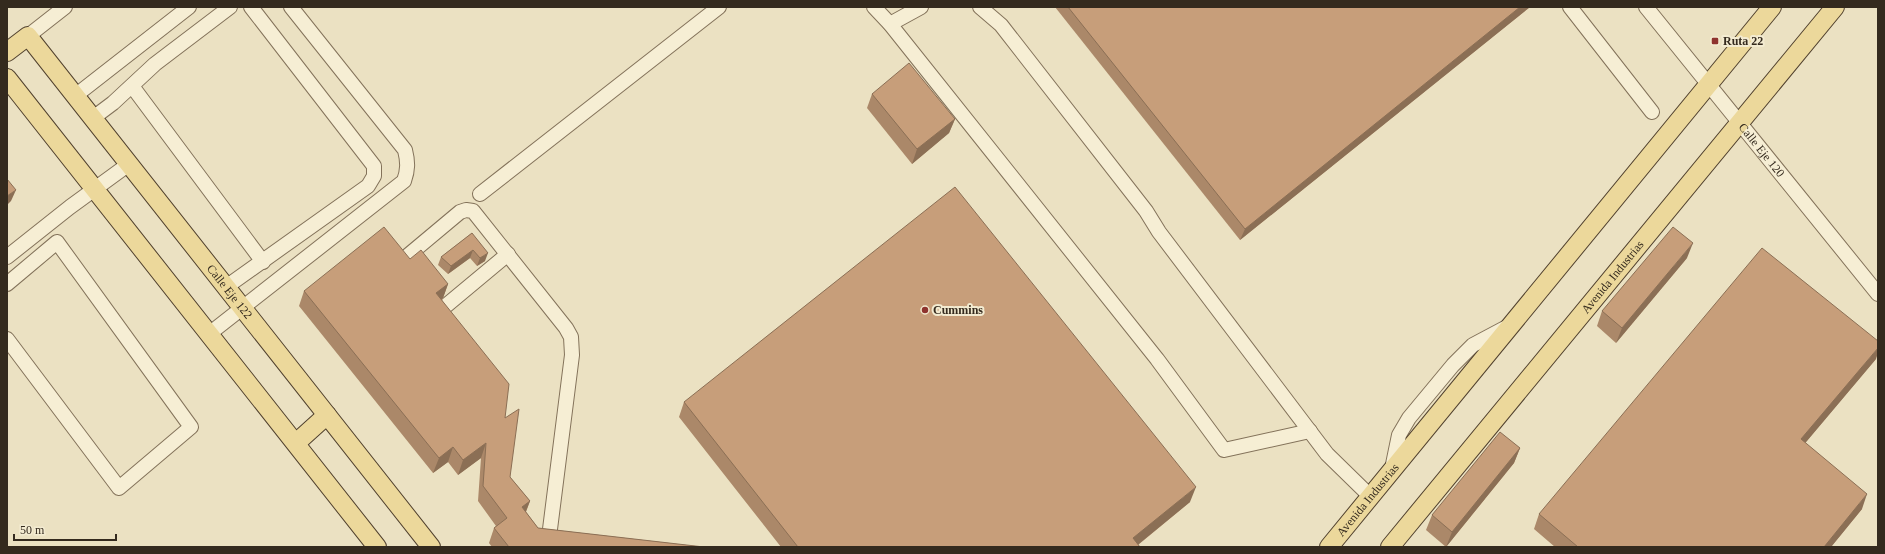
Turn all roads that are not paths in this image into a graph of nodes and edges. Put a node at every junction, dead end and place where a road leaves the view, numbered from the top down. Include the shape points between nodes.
1 (65, 7) edge
2 (189, 7) edge
3 (230, 7) edge
4 (251, 7) edge
5 (291, 7) edge
6 (719, 7) edge
7 (874, 7) edge
8 (921, 7) edge
9 (980, 7) edge
10 (1570, 7) edge
11 (1646, 7) edge
12 (1772, 7) edge
13 (1835, 7) edge
14 (890, 24) junction
15 (28, 36) junction
16 (7, 52) edge
17 (7, 78) edge
18 (1708, 84) junction
19 (132, 86) junction
20 (75, 96) junction
21 (1652, 112) dead end
22 (93, 118) junction
23 (1738, 122) junction
24 (129, 164) junction
25 (95, 189) junction
26 (480, 194) dead end
27 (22, 245) junction
28 (7, 246) edge
29 (508, 254) junction
30 (7, 257) edge
31 (405, 258) edge
32 (262, 262) junction
33 (7, 284) edge
34 (226, 287) junction
35 (1878, 294) edge
36 (243, 308) junction
37 (442, 309) edge
38 (210, 334) junction
39 (7, 339) edge
40 (327, 415) junction
41 (1310, 431) junction
42 (296, 444) junction
43 (1370, 496) junction
44 (548, 545) edge
45 (377, 547) edge
46 (431, 547) edge
47 (1329, 547) edge
48 (1390, 547) edge

1 - 15 street
2 - 20 street
3 - 19 street via 155,64
4 - 32 street via 374,166 374,176 368,186
5 - 36 street via 405,150 407,172 404,181
6 - 26 street
7 - 14 street
8 - 14 street
9 - 41 street via 1001,25 1146,211 1159,232
10 - 21 street
11 - 18 street, Calle Eje 120
12 - 18 main road, Avenida Industrias
13 - 23 main road, Avenida Industrias
14 - 41 street via 1157,359 1224,450
15 - 16 main road
15 - 20 main road, Calle Eje 122
17 - 25 main road
18 - 23 street, Calle Eje 120
18 - 43 main road, Avenida Industrias
19 - 22 street
19 - 32 street
20 - 22 main road, Calle Eje 122
22 - 24 main road, Calle Eje 122
23 - 35 street, Calle Eje 120
23 - 48 main road, Avenida Industrias
24 - 25 street
24 - 34 main road, Calle Eje 122
25 - 27 street
25 - 38 main road
27 - 28 street
27 - 30 street
29 - 31 street via 480,218 473,211 466,210 460,212
29 - 37 street
29 - 44 street via 566,328 572,345
32 - 34 street
33 - 39 street via 57,242 191,427 119,488
34 - 36 main road, Calle Eje 122
36 - 38 street
36 - 40 main road, Calle Eje 122
38 - 42 main road
40 - 42 main road
40 - 46 main road, Calle Eje 122
41 - 43 street via 1327,454
42 - 45 main road
43 - 47 main road, Avenida Industrias

